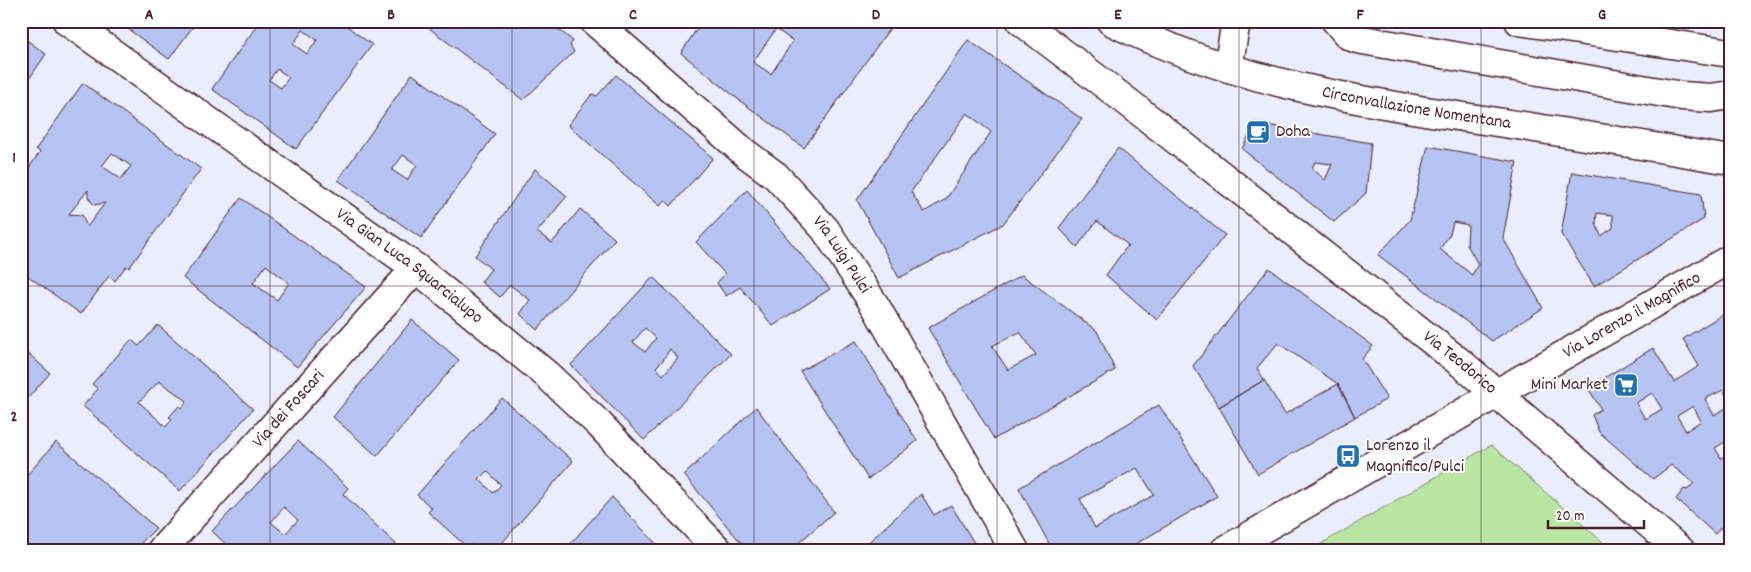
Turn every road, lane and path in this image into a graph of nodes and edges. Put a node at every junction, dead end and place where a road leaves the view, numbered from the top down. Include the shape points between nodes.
1 (67, 21) edge
2 (594, 21) edge
3 (1021, 21) edge
4 (1111, 21) edge
5 (1236, 21) edge
6 (1336, 21) edge
7 (1518, 21) edge
8 (1730, 53) edge
9 (1228, 68) junction
10 (1730, 95) edge
11 (1730, 160) edge
12 (1730, 259) edge
13 (416, 268) junction
14 (1498, 393) junction
15 (161, 551) edge
16 (719, 551) edge
17 (1016, 551) edge
18 (1224, 551) edge
19 (1681, 551) edge

1 - 13 street, Via Gian Luca Squarcialupo
2 - 17 street, Via Luigi Pulci via 745,153 776,176 825,229 876,307
3 - 14 street, Via Teodorico
4 - 9 street, Circonvallazione Nomentana
5 - 9 street
6 - 10 street via 1348,35 1357,39 1682,96 1711,98
7 - 8 street
9 - 11 street, Circonvallazione Nomentana via 1273,82 1400,108
12 - 14 street, Via Lorenzo il Magnifico
13 - 15 street, Via dei Foscari
13 - 16 street, Via Gian Luca Squarcialupo via 546,374 612,437
14 - 18 street, Via Lorenzo il Magnifico
14 - 19 street, Via Teodorico

